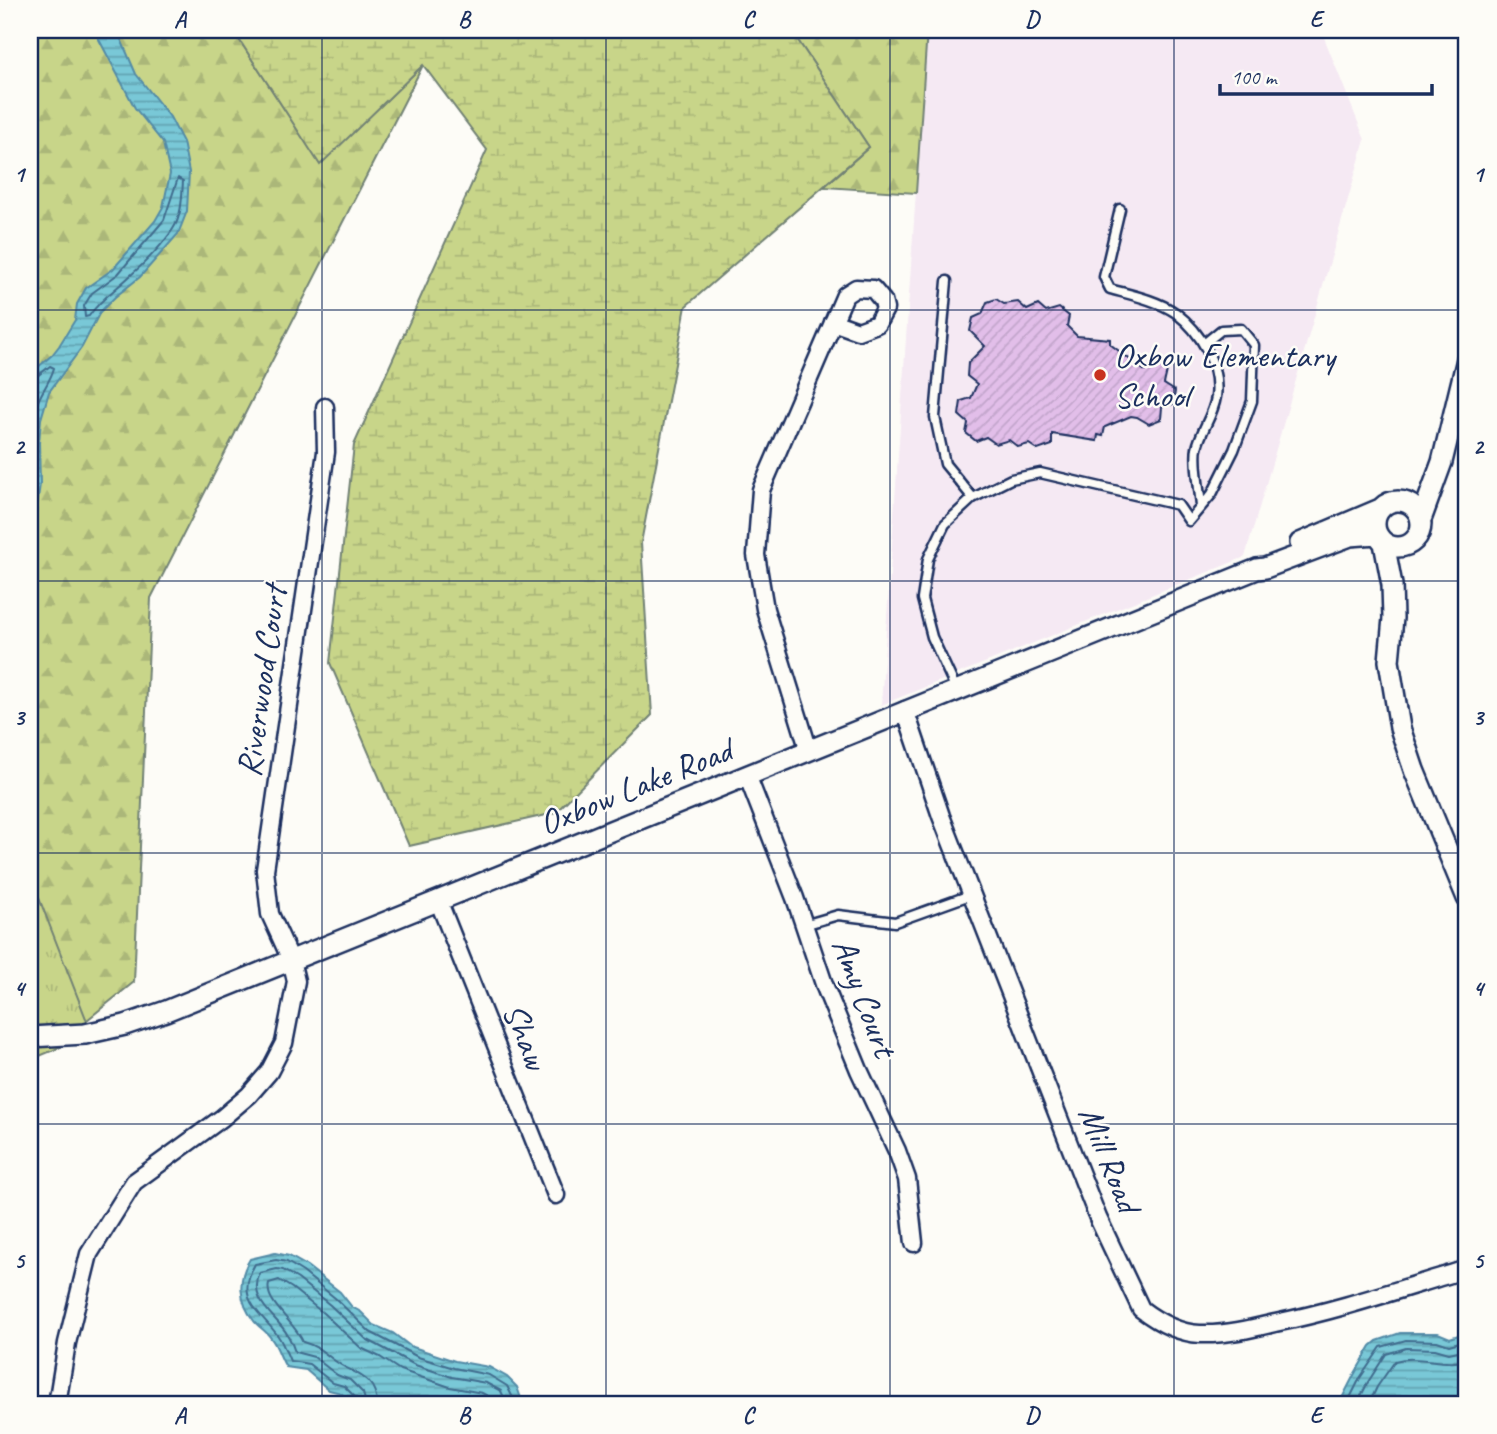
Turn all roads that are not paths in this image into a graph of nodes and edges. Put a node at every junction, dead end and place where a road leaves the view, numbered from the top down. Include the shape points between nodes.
1 (1120, 209) dead end
2 (947, 281) dead end
3 (832, 322) dead end
4 (1205, 343) junction
5 (1467, 359) edge
6 (1460, 387) junction
7 (325, 407) dead end
8 (973, 498) junction
9 (1405, 502) junction
10 (1201, 507) junction
11 (1380, 509) junction
12 (1422, 517) junction
13 (1341, 539) junction
14 (1381, 539) junction
15 (1410, 544) junction
16 (1257, 569) junction
17 (1390, 569) junction
18 (1392, 665) junction
19 (956, 690) junction
20 (905, 710) junction
21 (809, 751) junction
22 (747, 775) junction
23 (973, 894) junction
24 (1467, 898) edge
25 (438, 900) junction
26 (804, 925) junction
27 (291, 960) junction
28 (30, 1037) edge
29 (556, 1195) dead end
30 (914, 1243) dead end
31 (1467, 1269) edge
32 (57, 1404) edge

1 - 4 lane via 1104,277 1110,289 1176,313
2 - 8 lane via 935,417 945,464
3 - 21 street via 761,490 756,555 765,609
4 - 10 lane via 1213,364 1216,396 1197,449
4 - 10 lane via 1221,330 1241,329 1254,345 1252,401 1234,450
5 - 6 street
6 - 9 street via 1422,480
6 - 12 street
7 - 27 street, Riverwood Court via 326,452 265,870 270,914
8 - 10 lane via 1011,479 1040,473 1178,505 1189,521
8 - 19 lane via 945,524 929,559 922,599 932,637
9 - 11 street via 1392,502
9 - 12 street
11 - 14 street via 1375,522
11 - 16 street, Oxbow Lake Road via 1310,537
12 - 15 street via 1420,533
13 - 14 street, Oxbow Lake Road via 1359,535
13 - 16 street, Oxbow Lake Road
13 - 17 street via 1370,550
14 - 15 street via 1394,547
14 - 17 street
15 - 18 street via 1403,568 1402,627
16 - 19 street, Oxbow Lake Road
17 - 18 street
18 - 24 street via 1408,757
19 - 20 street, Oxbow Lake Road
20 - 21 street, Oxbow Lake Road
20 - 23 street, Mill Road
21 - 22 street, Oxbow Lake Road
22 - 25 street, Oxbow Lake Road
22 - 26 street, Amy Court
23 - 26 lane via 895,922 838,915
23 - 31 street, Mill Road via 1098,1218 1132,1294 1153,1319 1198,1334 1234,1332 1317,1314
25 - 27 street, Oxbow Lake Road
25 - 29 street, Shaw
26 - 30 street, Amy Court via 859,1070 901,1160
27 - 28 street, Oxbow Lake Road via 125,1025 85,1034
27 - 32 street, Riverwood Court via 296,994 284,1042 270,1072 222,1118 134,1182 89,1254

